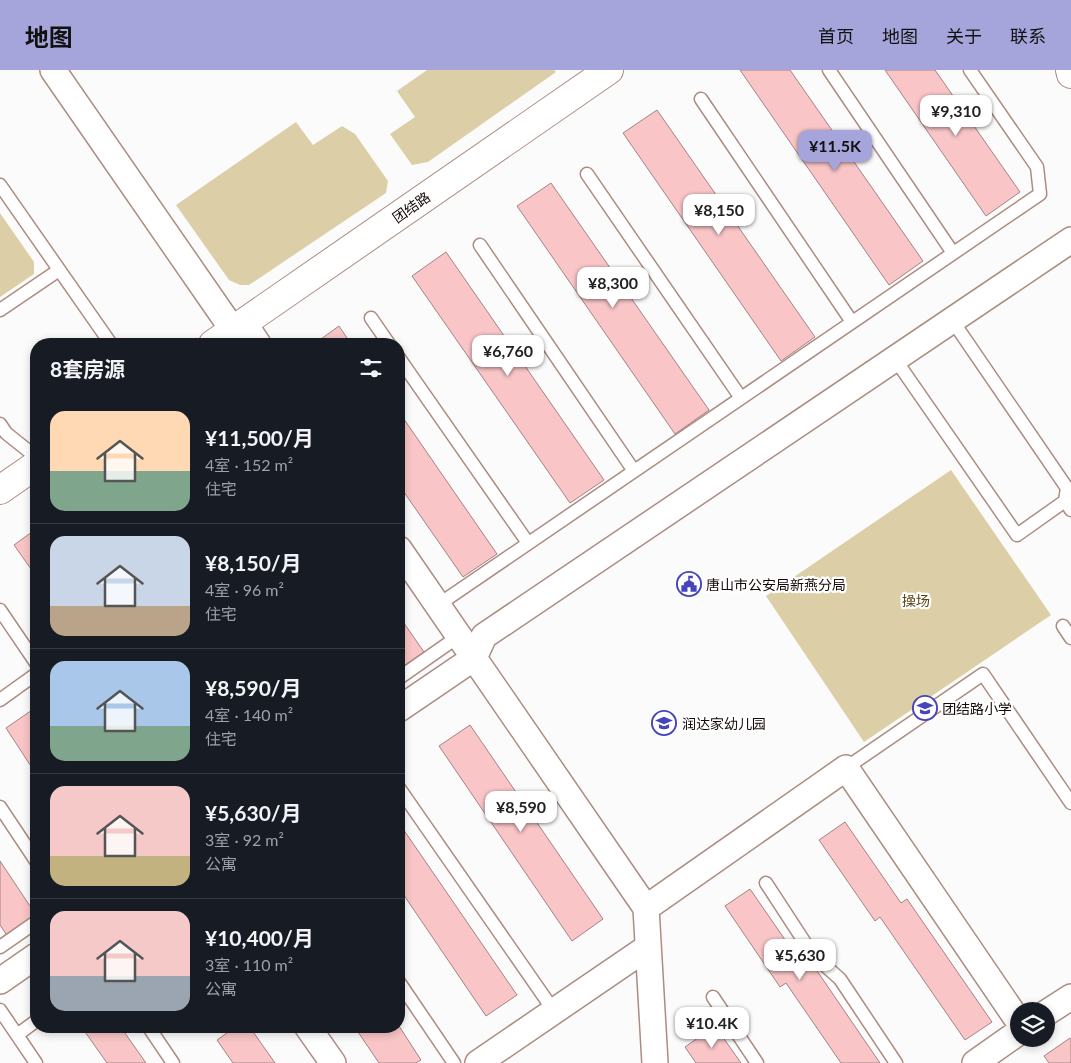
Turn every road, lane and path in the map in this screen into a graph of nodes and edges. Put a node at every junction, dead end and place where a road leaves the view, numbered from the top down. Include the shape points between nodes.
1 (53, 70) edge
2 (609, 70) edge
3 (829, 70) edge
4 (970, 70) edge
5 (1070, 70) edge
6 (1071, 74) edge
7 (701, 99) dead end
8 (587, 174) dead end
9 (0, 185) edge
10 (1071, 240) edge
11 (480, 245) dead end
12 (953, 253) junction
13 (59, 270) junction
14 (0, 310) edge
15 (371, 318) dead end
16 (952, 320) junction
17 (852, 322) junction
18 (237, 335) edge
19 (107, 338) edge
20 (385, 338) edge
21 (895, 359) junction
22 (405, 367) edge
23 (741, 398) junction
24 (0, 424) edge
25 (30, 451) edge
26 (30, 469) edge
27 (634, 471) junction
28 (0, 490) edge
29 (1068, 506) edge
30 (528, 543) junction
31 (405, 558) edge
32 (438, 606) junction
33 (0, 610) edge
34 (1063, 626) dead end
35 (459, 636) junction
36 (1071, 638) edge
37 (30, 654) edge
38 (474, 658) junction
39 (405, 674) edge
40 (30, 678) edge
41 (0, 700) edge
42 (405, 705) edge
43 (846, 768) junction
44 (405, 797) edge
45 (1071, 803) edge
46 (0, 807) edge
47 (30, 852) edge
48 (766, 883) dead end
49 (646, 908) junction
50 (30, 926) edge
51 (0, 947) edge
52 (648, 947) junction
53 (30, 960) edge
54 (0, 981) edge
55 (405, 991) edge
56 (713, 997) dead end
57 (1071, 997) edge
58 (1055, 1008) edge
59 (1010, 1009) edge
60 (0, 1010) edge
61 (554, 1011) junction
62 (30, 1025) edge
63 (153, 1033) edge
64 (312, 1033) edge
65 (17, 1035) junction
66 (1010, 1038) edge
67 (977, 1062) edge
68 (36, 1063) edge
69 (173, 1063) edge
70 (333, 1063) edge
71 (454, 1063) edge
72 (478, 1063) edge
73 (655, 1063) edge
74 (757, 1063) edge
75 (896, 1063) edge

1 - 18 street
2 - 18 street, 团结路
3 - 12 lane
4 - 12 lane via 1037,168 1040,194
5 - 6 street
7 - 17 lane
8 - 23 lane
9 - 13 lane
10 - 16 street
11 - 27 lane
12 - 17 lane
13 - 14 lane
13 - 19 lane
15 - 20 lane
16 - 21 street
16 - 29 lane via 1067,488
17 - 23 lane
21 - 29 lane via 1017,535
21 - 38 street via 484,636
22 - 30 lane
23 - 27 lane
24 - 25 lane via 6,433
26 - 28 street
27 - 30 lane
30 - 32 lane
31 - 32 street
32 - 35 street
33 - 37 lane
34 - 36 lane
35 - 38 street
35 - 39 lane
38 - 42 street
38 - 49 street
40 - 41 lane
43 - 45 lane via 982,674
43 - 49 street
43 - 59 street
44 - 61 lane
46 - 47 lane
48 - 75 lane via 813,955 840,979
49 - 52 street
50 - 51 lane
52 - 61 street
52 - 73 street
53 - 54 street
55 - 71 lane
56 - 74 lane
57 - 58 street
60 - 65 lane
61 - 72 street
62 - 65 lane
63 - 69 lane
64 - 70 street
65 - 68 lane
66 - 67 street

